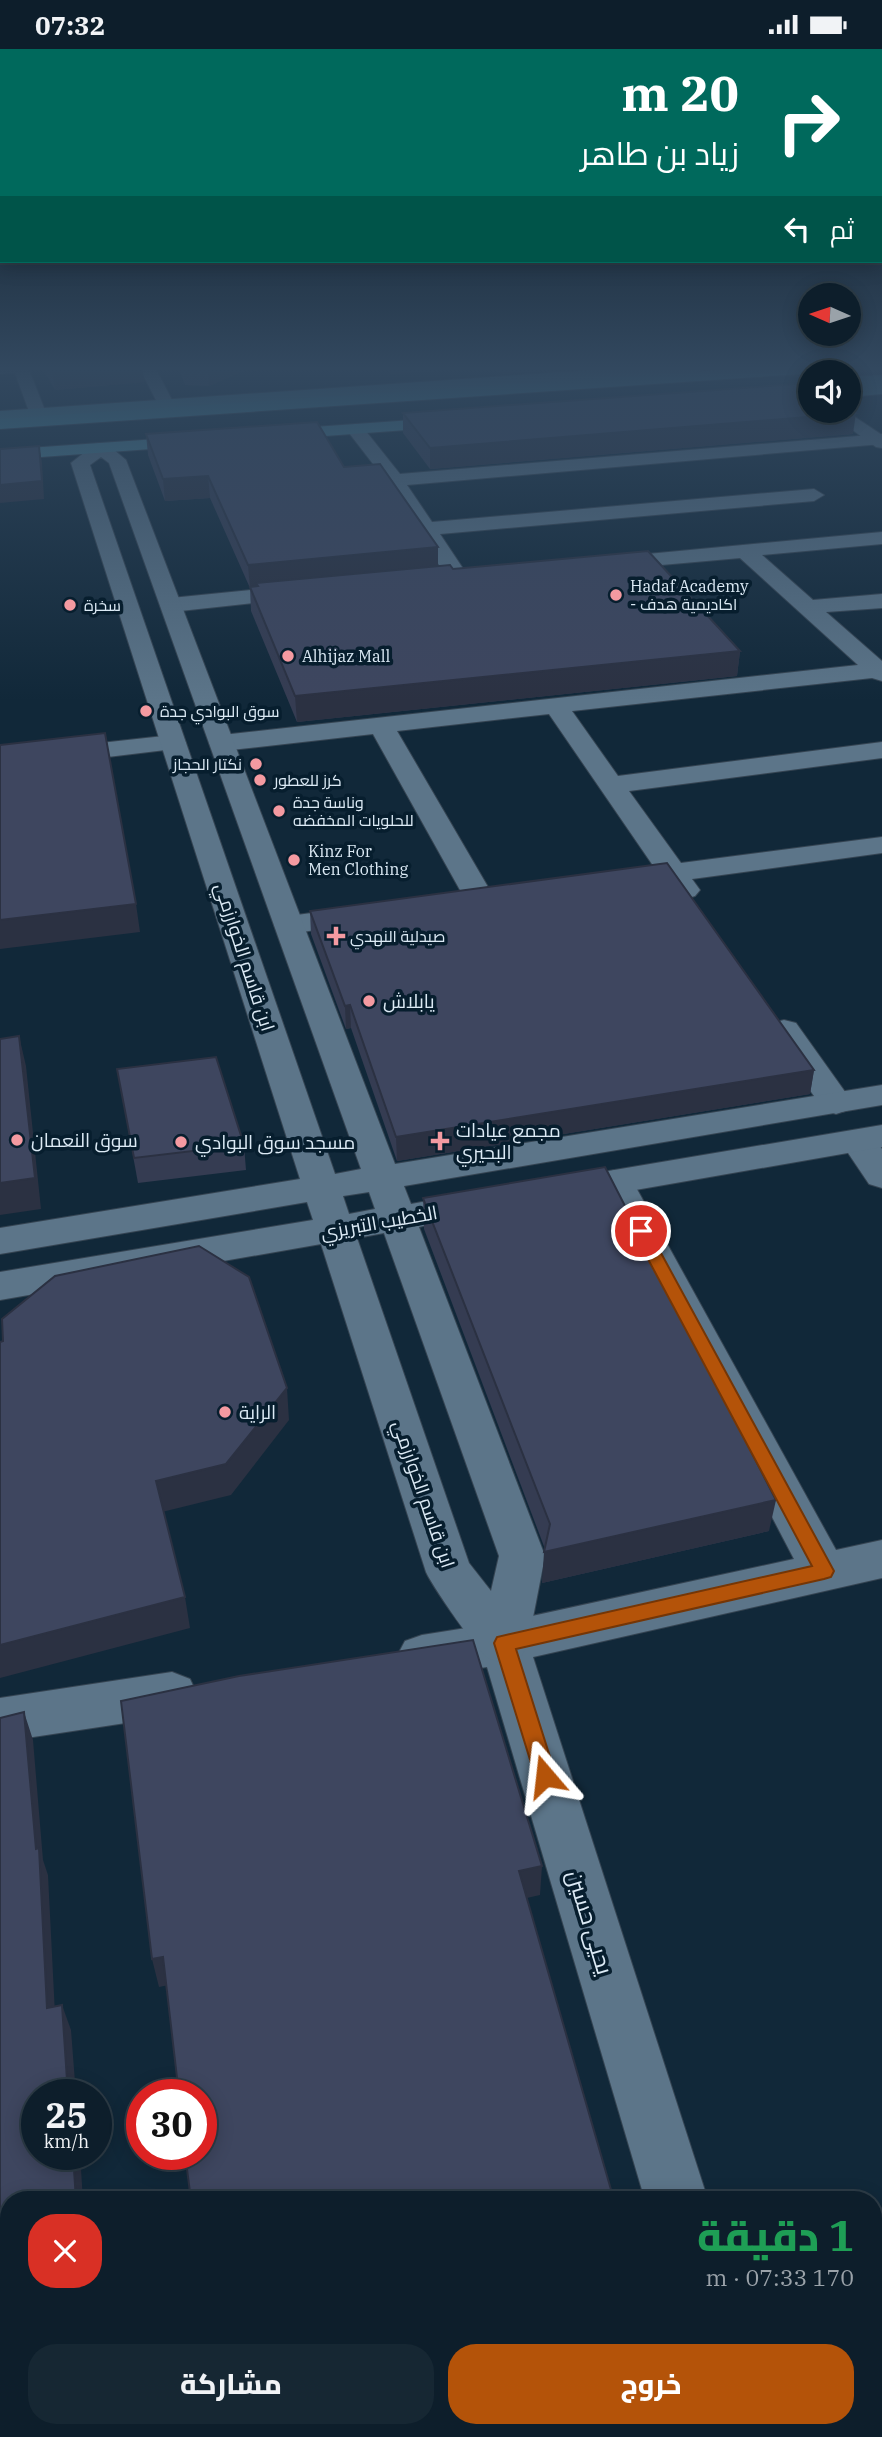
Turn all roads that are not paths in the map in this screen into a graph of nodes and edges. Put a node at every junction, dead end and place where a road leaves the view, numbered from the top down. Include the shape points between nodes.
1 (85, 478) edge
2 (124, 478) edge
3 (414, 478) edge
4 (395, 480) joint
5 (795, 480) dead end
6 (814, 495) junction
7 (832, 510) dead end
8 (851, 524) dead end
9 (426, 529) junction
10 (876, 539) edge
11 (746, 551) junction
12 (581, 566) edge
13 (484, 574) edge
14 (457, 576) junction
15 (430, 579) edge
16 (321, 590) edge
17 (882, 601) edge
18 (171, 605) junction
19 (808, 607) junction
20 (195, 670) junction
21 (880, 672) edge
22 (150, 675) junction
23 (555, 705) junction
24 (381, 725) junction
25 (173, 743) junction
26 (222, 743) junction
27 (882, 750) edge
28 (0, 762) edge
29 (611, 785) junction
30 (882, 845) edge
31 (673, 873) junction
32 (590, 884) edge
33 (480, 899) edge
34 (384, 912) edge
35 (704, 917) edge
36 (289, 925) junction
37 (766, 1004) edge
38 (882, 1095) edge
39 (836, 1103) junction
40 (870, 1139) edge
41 (882, 1176) edge
42 (382, 1177) junction
43 (615, 1182) junction
44 (321, 1188) junction
45 (533, 1196) edge
46 (452, 1209) edge
47 (397, 1219) junction
48 (335, 1229) junction
49 (0, 1241) edge
50 (0, 1286) edge
51 (882, 1559) edge
52 (824, 1571) junction
53 (504, 1643) junction
54 (382, 1662) edge
55 (218, 1687) edge
56 (0, 1720) edge
57 (674, 2191) edge

1 - 22 street, ابن قاسم الخوارزمي
2 - 18 street
3 - 4 street
4 - 9 street
5 - 6 street
6 - 7 street
6 - 9 street
8 - 10 street
9 - 14 street
10 - 11 street
11 - 12 street
11 - 19 street
13 - 14 street
14 - 15 street
16 - 18 street
17 - 19 street
18 - 20 street
19 - 21 street
20 - 22 street
20 - 26 street
21 - 23 street
22 - 25 street, ابن قاسم الخوارزمي
23 - 24 street
23 - 29 street
24 - 26 street
24 - 33 street
25 - 28 street
25 - 44 street, ابن قاسم الخوارزمي
26 - 36 street
27 - 29 street
29 - 31 street
30 - 31 street
31 - 32 street
31 - 35 street
34 - 36 street
36 - 42 street
37 - 39 street
38 - 39 street
39 - 42 street
40 - 41 street
40 - 43 street
42 - 44 street
42 - 47 street
43 - 45 street
43 - 52 street
44 - 48 street, ابن قاسم الخوارزمي
44 - 49 street
46 - 47 street, الخطيب التبريزي
47 - 48 street, الخطيب التبريزي
47 - 53 street via 522,1556
48 - 50 street, الخطيب التبريزي
48 - 53 street, ابن قاسم الخوارزمي via 449,1572
51 - 52 street
52 - 53 street
53 - 54 street
53 - 57 street, يحيى حسين
55 - 56 street

